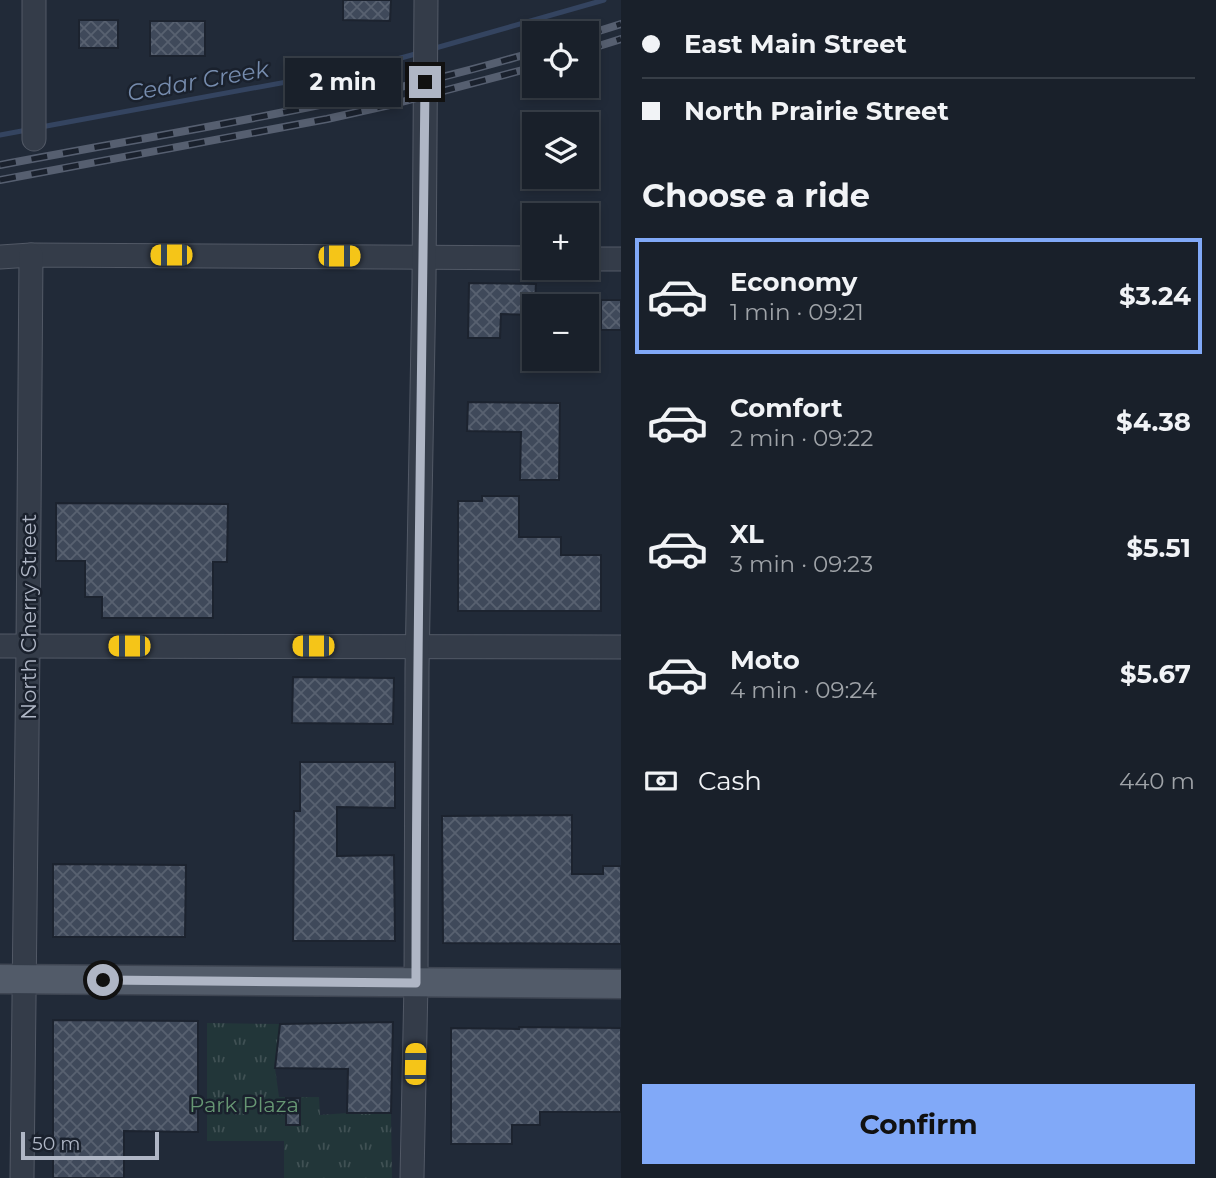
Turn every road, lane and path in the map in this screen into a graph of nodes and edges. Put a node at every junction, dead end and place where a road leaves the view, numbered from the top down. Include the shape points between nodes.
1 (34, 0) edge
2 (426, 9) edge
3 (34, 139) dead end
4 (31, 255) junction
5 (424, 256) junction
6 (0, 257) edge
7 (522, 258) edge
8 (599, 259) edge
9 (621, 259) edge
10 (0, 646) edge
11 (28, 646) junction
12 (417, 647) junction
13 (621, 647) edge
14 (12, 979) edge
15 (416, 983) junction
16 (621, 984) edge
17 (22, 1178) edge
18 (412, 1178) edge

1 - 3 street
2 - 5 street
4 - 5 street
4 - 6 street
4 - 11 street, North Cherry Street
5 - 7 street
5 - 12 street
8 - 9 street
10 - 11 street
11 - 12 street
11 - 14 street, North Cherry Street
12 - 13 street
12 - 15 street
14 - 15 main road
14 - 17 street, North Cherry Street
15 - 16 main road
15 - 18 street

